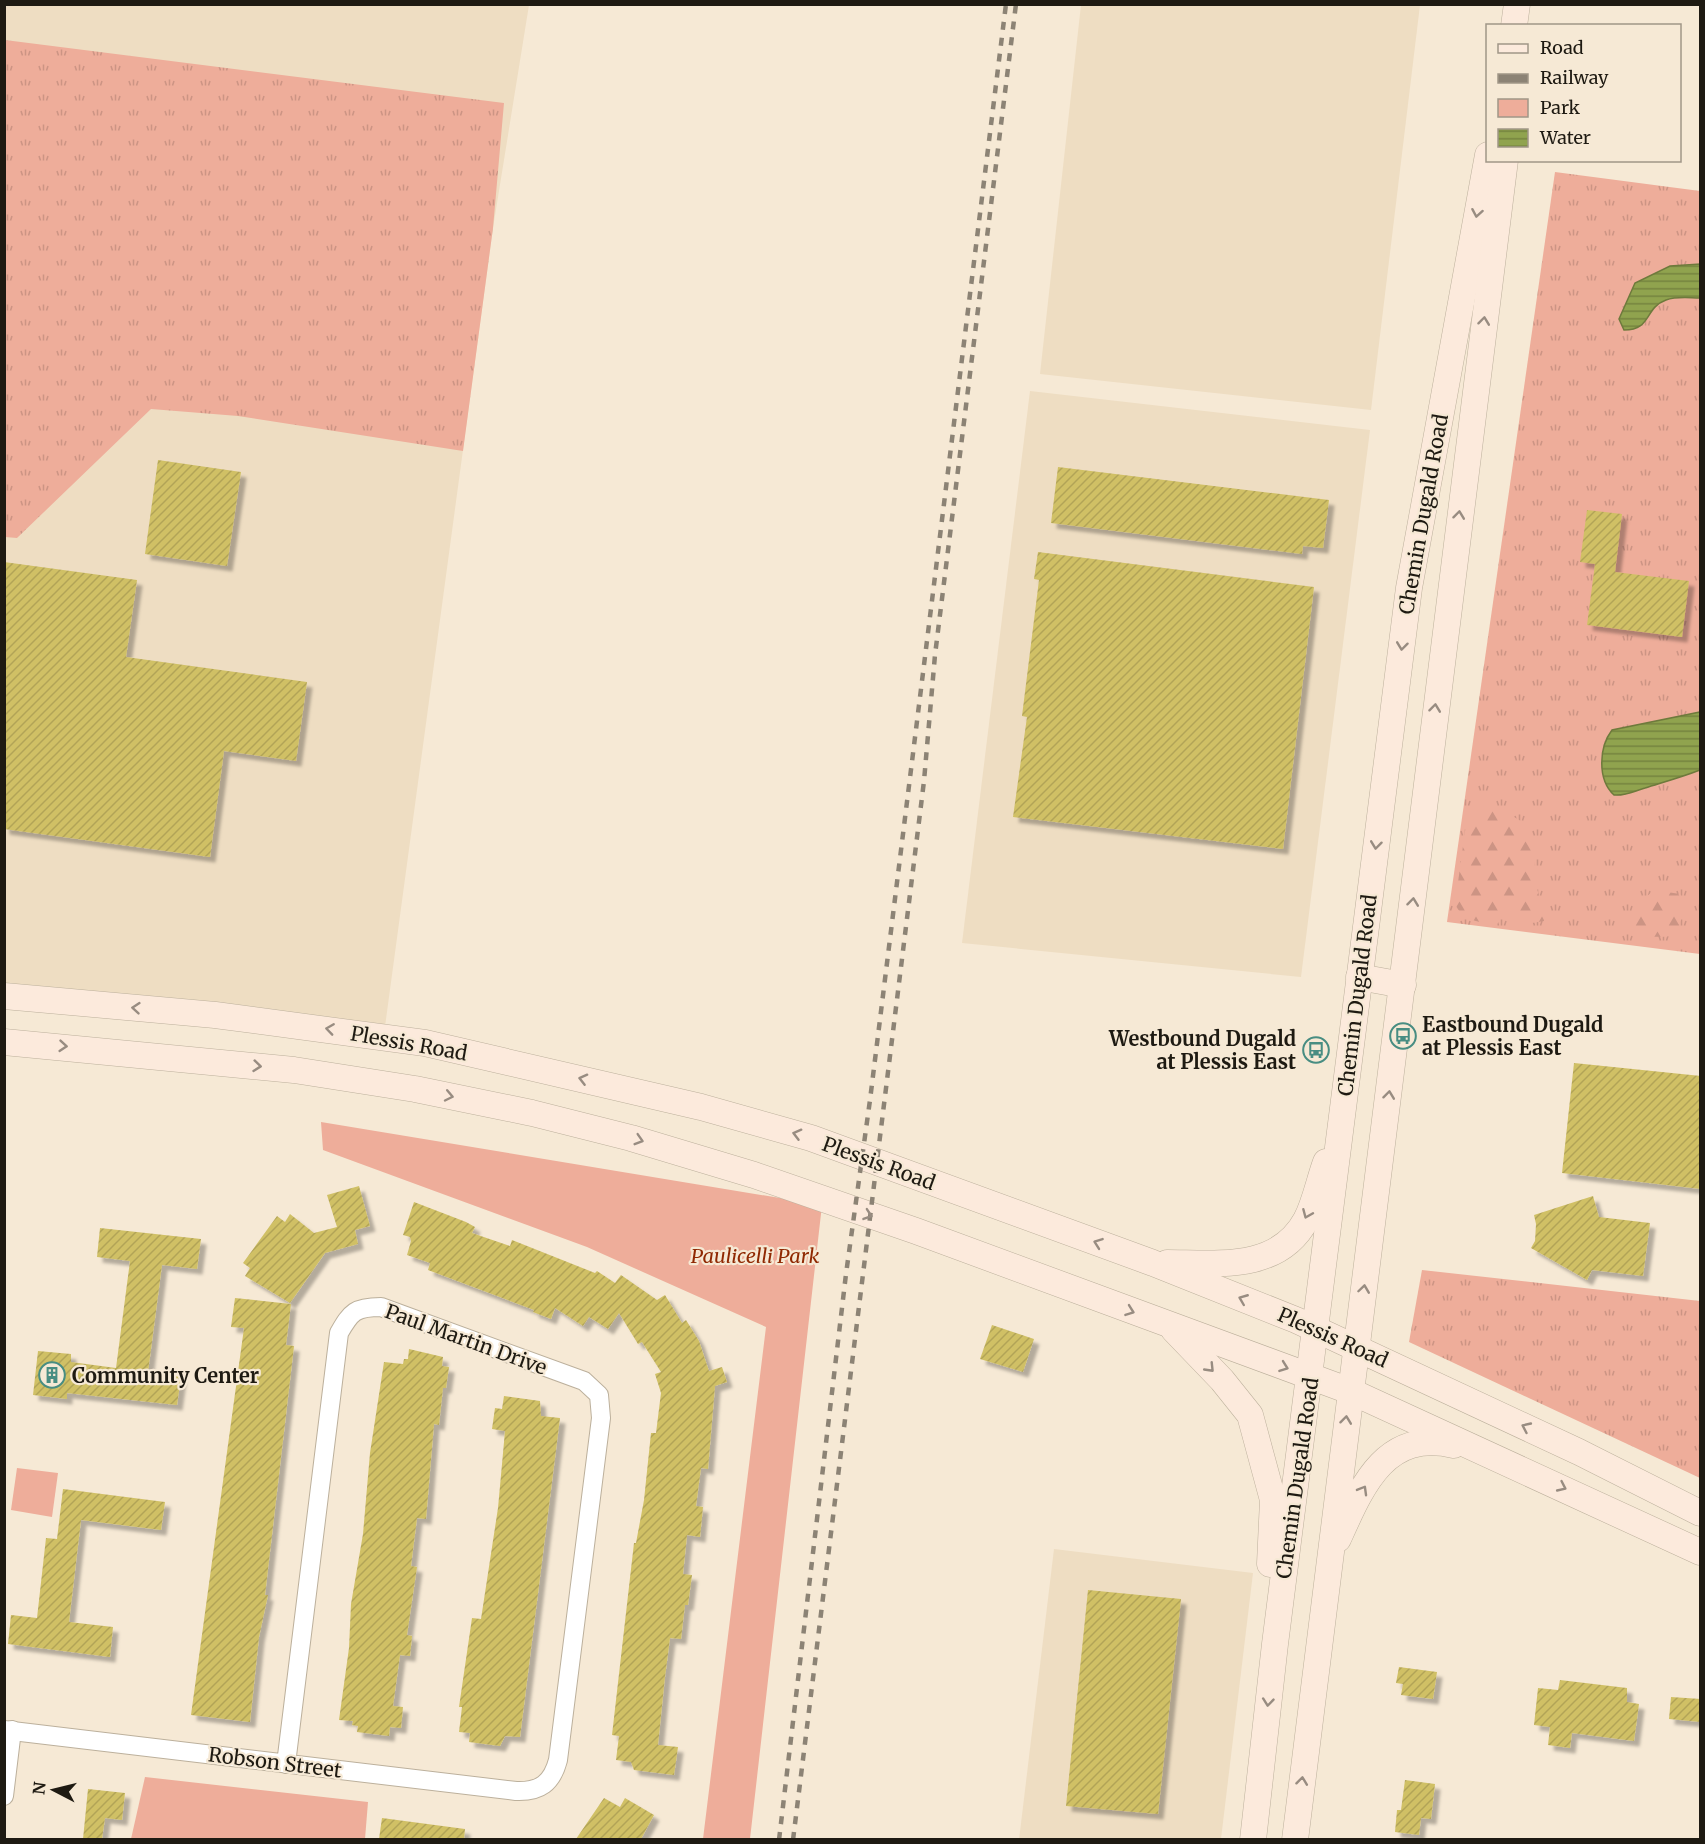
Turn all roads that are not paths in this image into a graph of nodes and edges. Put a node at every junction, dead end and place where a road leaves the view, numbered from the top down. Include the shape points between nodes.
1 (1516, 4) edge
2 (1514, 24) edge
3 (1487, 162) edge
4 (1505, 162) edge
5 (1451, 573) junction
6 (1409, 588) junction
7 (1359, 977) junction
8 (1403, 985) junction
9 (4, 996) edge
10 (4, 1042) edge
11 (1342, 1120) junction
12 (1153, 1263) junction
13 (1170, 1325) junction
14 (1316, 1330) junction
15 (1356, 1347) junction
16 (1310, 1377) junction
17 (1350, 1391) junction
18 (1490, 1454) junction
19 (1701, 1513) edge
20 (1701, 1552) edge
21 (1328, 1561) junction
22 (1275, 1644) junction
23 (8, 1730) edge
24 (286, 1764) junction
25 (544, 1786) joint
26 (4, 1796) edge
27 (1253, 1839) edge
28 (1294, 1839) edge

1 - 2 main road
3 -> 6 main road, Chemin Dugald Road
5 -> 4 main road, Chemin Dugald Road
5 - 6 main road via 1429,576
8 -> 5 main road, Chemin Dugald Road
6 -> 7 main road, Chemin Dugald Road
7 - 8 main road
7 - 11 main road, Chemin Dugald Road
15 -> 8 main road, Chemin Dugald Road
12 -> 9 main road, Plessis Road via 811,1138 540,1068 424,1042 300,1025
10 -> 13 main road via 294,1070 532,1113 754,1175
11 -> 12 main road via 1306,1220 1293,1237 1265,1256 1244,1263
11 - 14 main road, Chemin Dugald Road
14 -> 12 main road, Plessis Road
13 -> 16 main road
13 -> 22 main road via 1250,1415 1273,1500 1269,1596
14 - 15 main road, Plessis Road
14 - 16 main road, Chemin Dugald Road
15 - 17 main road, Chemin Dugald Road
19 -> 15 main road, Plessis Road
16 - 17 main road
16 - 22 main road, Chemin Dugald Road
17 - 18 main road
21 -> 17 main road, Chemin Dugald Road
18 -> 20 main road
21 -> 18 main road via 1376,1468 1403,1447 1415,1442 1442,1442
28 -> 21 main road, Chemin Dugald Road
22 -> 27 main road, Chemin Dugald Road
23 - 24 street, Robson Street
23 - 26 street
24 - 25 street, Robson Street via 516,1791
24 - 25 street, Paul Martin Drive via 339,1333 349,1316 363,1307 381,1307 584,1381 598,1395 602,1418 559,1748 554,1774

